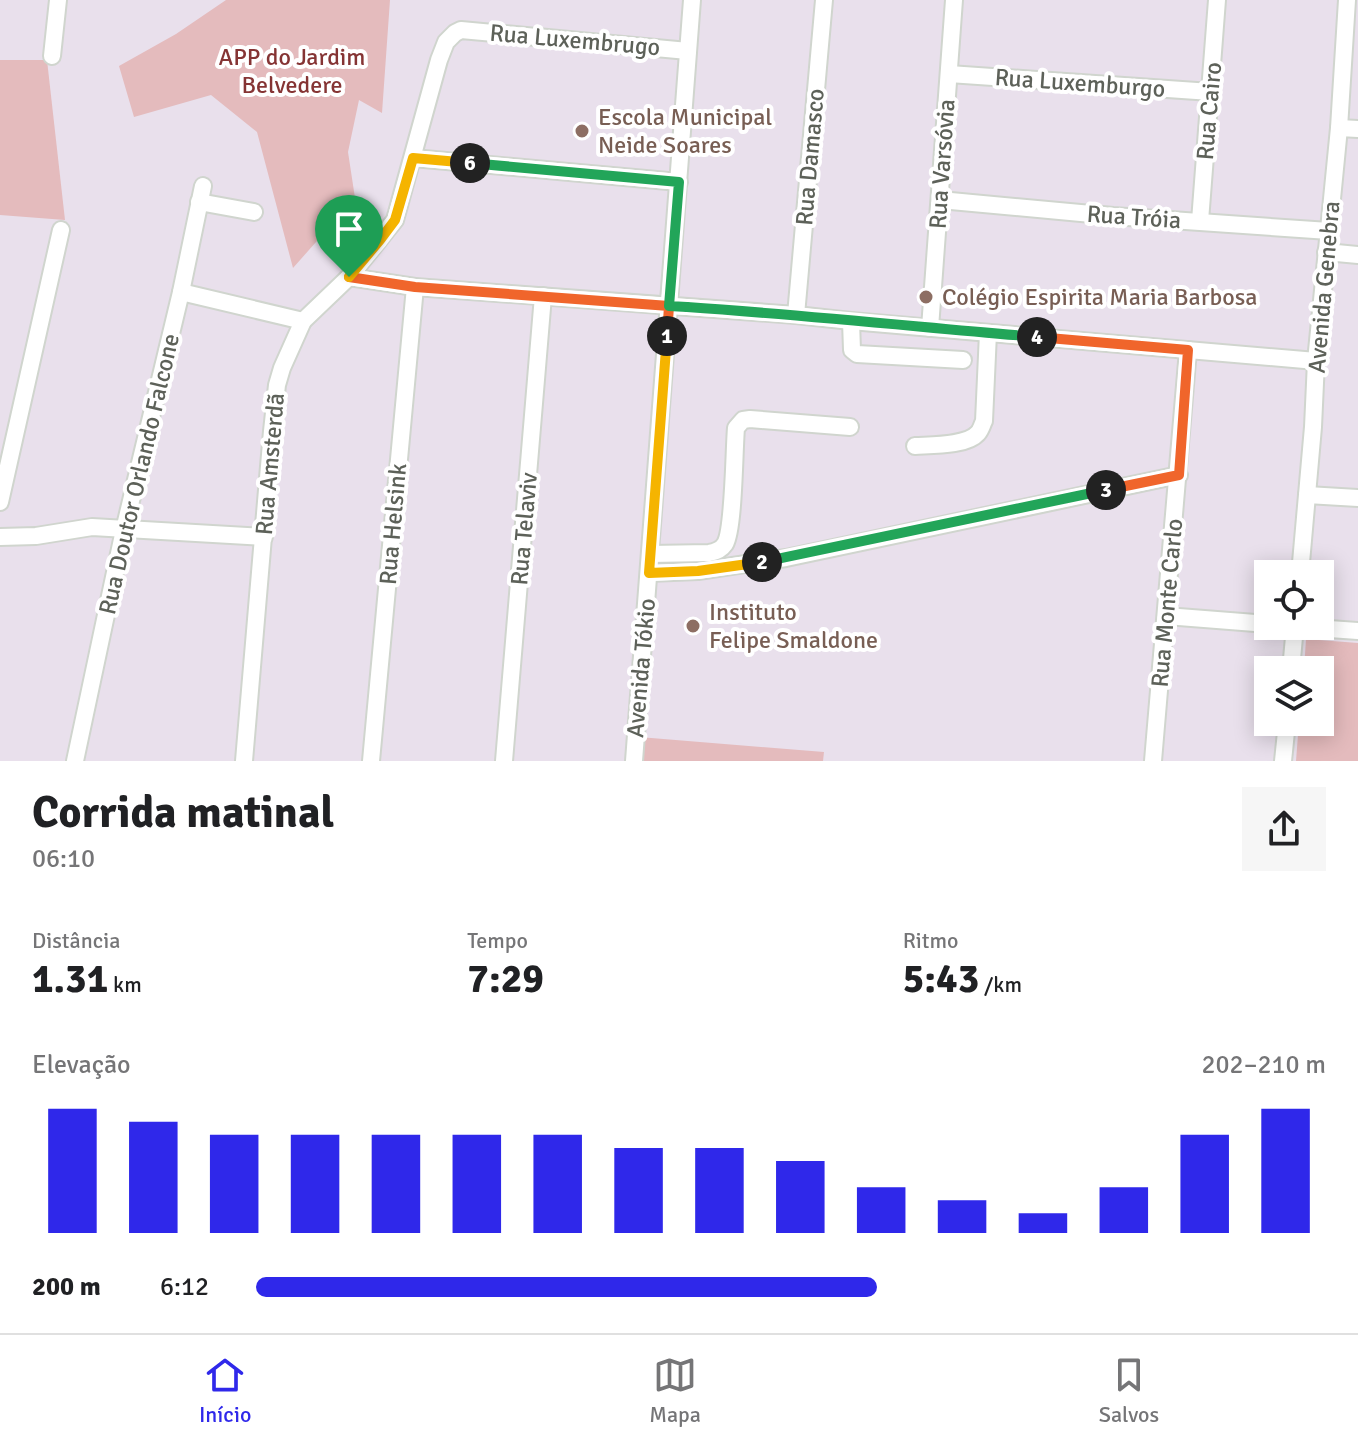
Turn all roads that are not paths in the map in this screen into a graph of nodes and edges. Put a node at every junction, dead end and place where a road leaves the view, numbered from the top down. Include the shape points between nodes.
1 (58, 0) edge
2 (692, 0) edge
3 (824, 0) edge
4 (1217, 0) edge
5 (1345, 0) edge
6 (955, 1) edge
7 (1358, 1) edge
8 (461, 30) joint
9 (688, 51) junction
10 (52, 56) dead end
11 (949, 74) junction
12 (1211, 92) junction
13 (1339, 128) junction
14 (1358, 129) edge
15 (413, 158) junction
16 (679, 182) junction
17 (940, 200) junction
18 (254, 212) dead end
19 (1200, 221) junction
20 (61, 230) dead end
21 (1329, 231) junction
22 (1326, 252) junction
23 (1358, 255) edge
24 (349, 277) junction
25 (415, 287) junction
26 (181, 292) junction
27 (543, 296) junction
28 (669, 306) junction
29 (796, 315) junction
30 (303, 321) junction
31 (851, 321) junction
32 (930, 328) junction
33 (988, 333) junction
34 (1188, 350) junction
35 (963, 360) dead end
36 (1316, 361) junction
37 (850, 427) dead end
38 (915, 446) dead end
39 (1179, 475) junction
40 (1307, 495) junction
41 (1358, 498) edge
42 (0, 502) edge
43 (124, 530) junction
44 (0, 537) edge
45 (264, 537) junction
46 (650, 554) junction
47 (1301, 560) edge
48 (649, 573) junction
49 (1166, 616) junction
50 (1254, 623) edge
51 (1334, 629) edge
52 (1358, 631) edge
53 (1286, 736) edge
54 (75, 761) edge
55 (244, 761) edge
56 (371, 761) edge
57 (504, 761) edge
58 (634, 761) edge
59 (1153, 761) edge
60 (1283, 761) edge

1 - 10 street
2 - 9 street, Avenida Tókio
3 - 29 street, Rua Damasco
4 - 12 street, Rua Cairo
5 - 7 street
5 - 13 street, Avenida Genebra
6 - 11 street, Rua Varsóvia
8 - 9 street, Rua Luxembrugo
8 - 15 street, Rua Amsterdã via 446,42 439,60
9 - 16 street, Avenida Tókio
11 - 12 street, Rua Luxemburgo
11 - 17 street, Rua Varsóvia
12 - 19 street, Rua Cairo
13 - 14 street
13 - 21 street, Avenida Genebra
15 - 16 street
15 - 24 street, Rua Amsterdã via 395,220
16 - 28 street, Avenida Tókio
17 - 19 street, Rua Tróia
17 - 32 street, Rua Varsóvia
18 - 26 street, Rua Doutor Orlando Falcone via 201,194
19 - 21 street, Rua Tróia
20 - 42 street
21 - 22 street, Avenida Genebra
22 - 23 street
22 - 36 street, Avenida Genebra
24 - 25 street
24 - 30 street, Rua Amsterdã
25 - 27 street
25 - 56 street, Rua Helsink
26 - 30 street
26 - 43 street, Rua Doutor Orlando Falcone
27 - 28 street
27 - 57 street, Rua Telaviv
28 - 29 street
28 - 46 street, Avenida Tókio
29 - 31 street
30 - 45 street, Rua Amsterdã via 277,385
31 - 32 street
31 - 35 street via 852,350 857,354
32 - 33 street
33 - 34 street
33 - 38 street via 980,432 958,442
34 - 36 street
34 - 39 street, Rua Monte Carlo
36 - 40 street, Avenida Genebra
37 - 46 street via 743,420 736,428 730,526 723,547 709,553
39 - 48 street via 786,558
39 - 49 street, Rua Monte Carlo
40 - 41 street
40 - 47 street, Avenida Genebra
43 - 44 street via 92,527
43 - 45 street
43 - 54 street, Rua Doutor Orlando Falcone
45 - 55 street, Rua Amsterdã
46 - 48 street, Avenida Tókio
48 - 58 street, Avenida Tókio
49 - 50 street
49 - 59 street, Rua Monte Carlo
51 - 52 street
53 - 60 street

